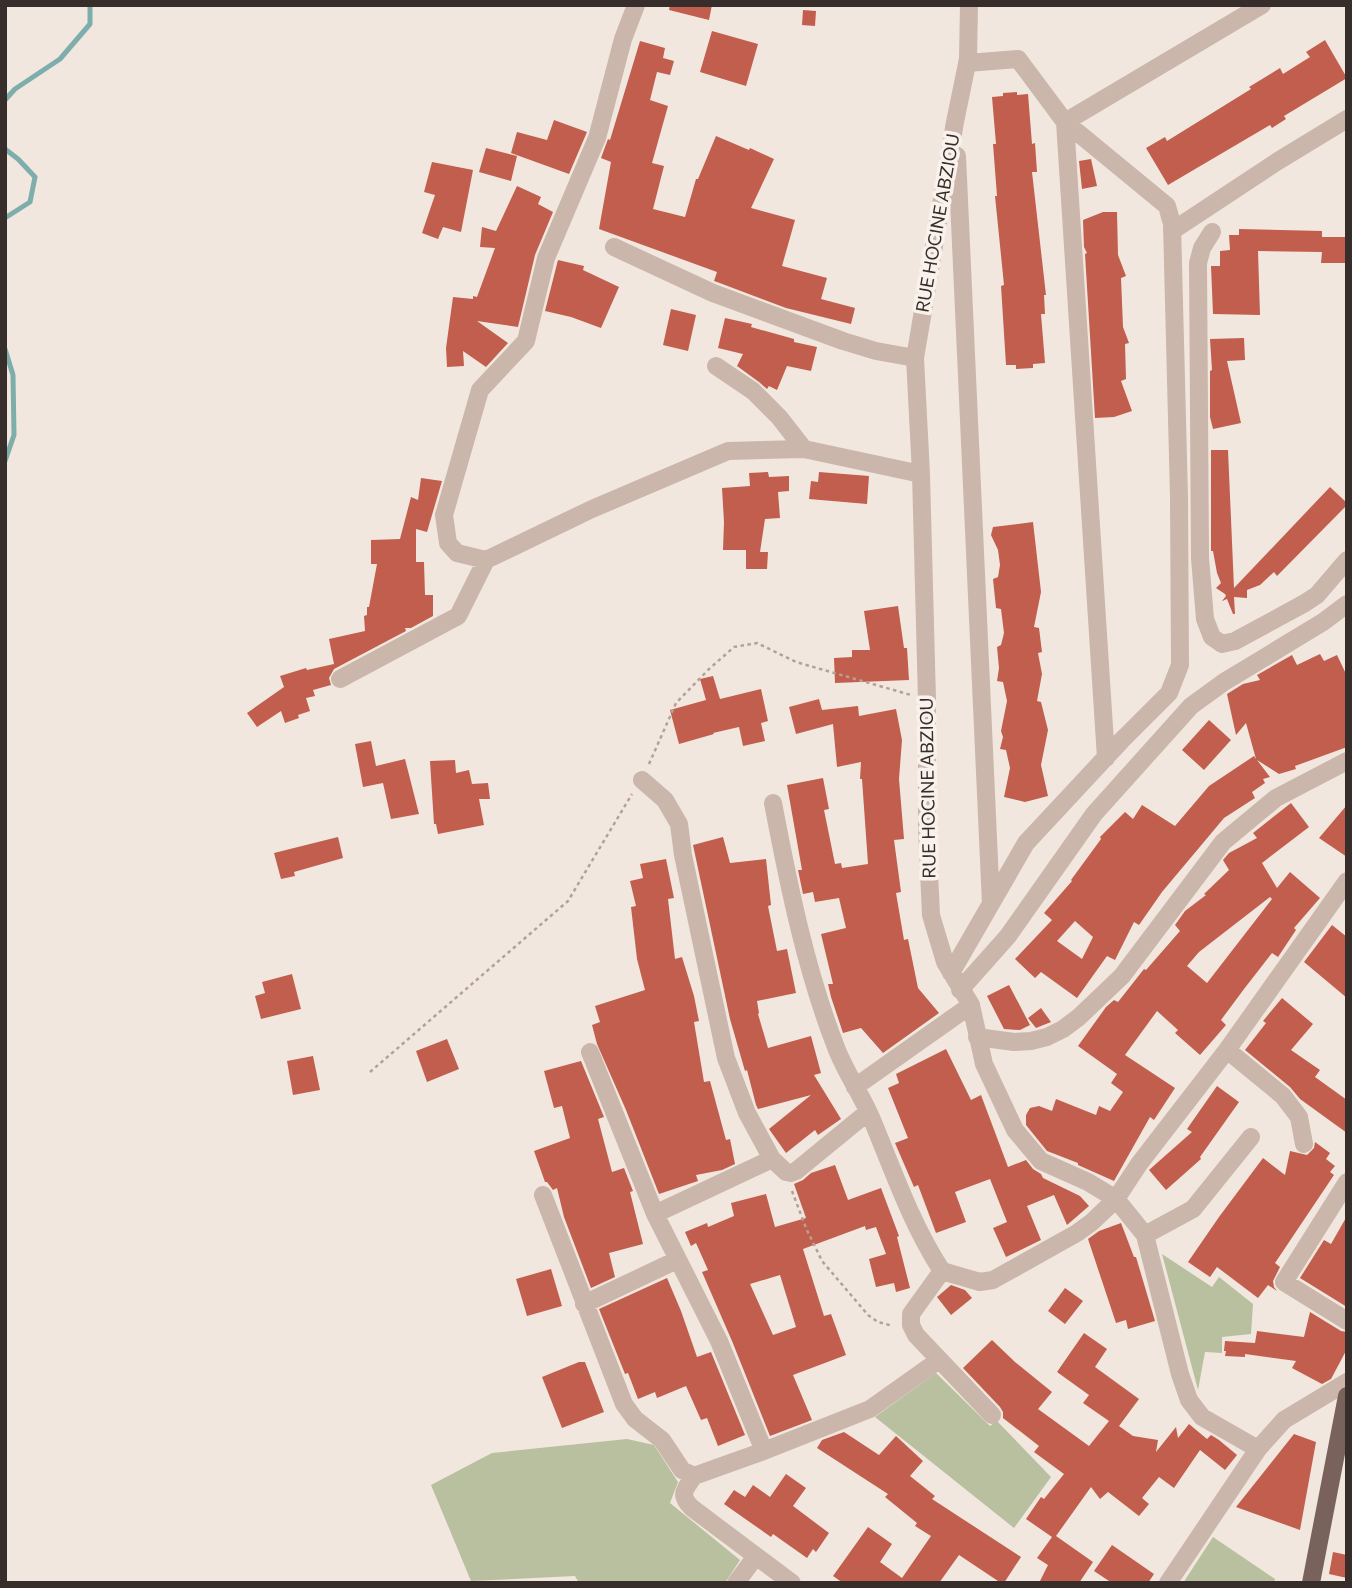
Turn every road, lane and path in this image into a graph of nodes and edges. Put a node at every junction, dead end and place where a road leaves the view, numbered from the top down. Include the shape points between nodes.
1 (636, 5) edge
2 (969, 5) edge
3 (1262, 5) edge
4 (967, 63) junction
5 (1347, 119) edge
6 (955, 122) junction
7 (1065, 122) junction
8 (1172, 231) junction
9 (1212, 232) dead end
10 (614, 247) dead end
11 (915, 358) junction
12 (716, 366) dead end
13 (804, 449) junction
14 (921, 474) junction
15 (486, 560) junction
16 (1347, 560) edge
17 (1329, 582) junction
18 (1347, 597) edge
19 (1347, 604) edge
20 (340, 679) dead end
21 (927, 700) junction
22 (1106, 758) junction
23 (1347, 761) edge
24 (642, 780) junction
25 (773, 803) dead end
26 (1347, 881) edge
27 (990, 904) junction
28 (951, 973) junction
29 (960, 990) junction
30 (971, 1005) junction
31 (977, 1037) junction
32 (1227, 1050) junction
33 (590, 1052) dead end
34 (370, 1072) dead end
35 (855, 1087) junction
36 (868, 1112) junction
37 (1251, 1138) dead end
38 (1304, 1144) dead end
39 (772, 1159) junction
40 (786, 1172) junction
41 (1347, 1182) edge
42 (543, 1195) dead end
43 (1116, 1199) junction
44 (655, 1214) junction
45 (1145, 1236) junction
46 (677, 1260) junction
47 (942, 1271) junction
48 (584, 1304) junction
49 (1347, 1321) edge
50 (911, 1325) junction
51 (939, 1360) junction
52 (1347, 1382) edge
53 (1347, 1396) edge
54 (992, 1415) dead end
55 (1258, 1449) junction
56 (764, 1451) junction
57 (694, 1476) junction
58 (756, 1556) junction
59 (737, 1583) edge
60 (792, 1583) edge
61 (1168, 1583) edge
62 (1311, 1583) edge

1 - 15 street via 597,138 546,258 526,341 480,390 444,514 448,543 457,553
2 - 4 street, RUE HOCINE ABZIOU
3 - 7 street
4 - 6 street, RUE HOCINE ABZIOU
4 - 7 street via 1018,59
5 - 8 street
6 - 11 street, RUE HOCINE ABZIOU
6 - 27 street
7 - 8 street via 1167,206
7 - 22 street
8 - 22 street via 1180,665 1169,693
9 - 17 street via 1198,263 1200,558 1205,619 1212,637 1222,644 1305,603
10 - 11 street via 713,293 843,341
11 - 14 street, RUE HOCINE ABZIOU
12 - 13 street via 753,391
13 - 14 street
13 - 15 street via 728,450
14 - 21 street, RUE HOCINE ABZIOU
15 - 20 street via 458,616
16 - 17 street
17 - 18 street
19 - 29 street via 1191,706 1094,814 1008,936
21 - 24 path via 796,662 757,643 734,647 676,703
21 - 28 street, RUE HOCINE ABZIOU via 931,915
22 - 27 street via 1026,844
23 - 31 street via 1276,798 1223,842 1122,975 1063,1029 1031,1041
24 - 34 path via 568,901
24 - 39 street via 665,800 680,824 726,1058 747,1113
25 - 35 street via 812,976 837,1051
26 - 32 street
27 - 28 street
28 - 29 street, RUE HOCINE ABZIOU
29 - 30 street, RUE HOCINE ABZIOU
30 - 31 street, RUE HOCINE ABZIOU
30 - 35 street
31 - 43 street, RUE HOCINE ABZIOU via 984,1064 1015,1130 1041,1161
32 - 38 street via 1283,1096 1299,1117
32 - 43 street
33 - 44 street
35 - 36 street
36 - 40 street via 796,1171
36 - 47 street via 916,1228
37 - 45 street via 1193,1209
39 - 40 street
39 - 44 street
40 - 50 path via 822,1261 867,1315 890,1326
41 - 49 street via 1284,1282
42 - 48 street
43 - 45 street, RUE HOCINE ABZIOU
43 - 47 street via 1077,1233 993,1280 980,1282
44 - 46 street
45 - 55 street, RUE HOCINE ABZIOU via 1189,1400 1202,1417
46 - 48 street
46 - 56 street via 719,1341
47 - 50 street via 911,1314
48 - 57 street via 624,1404 662,1440 682,1470
50 - 51 street
51 - 54 street
51 - 56 street via 870,1409
52 - 55 street via 1284,1420
53 - 62 main road
55 - 61 street
56 - 57 street
57 - 58 street via 684,1491 685,1501
58 - 59 street
58 - 60 street

